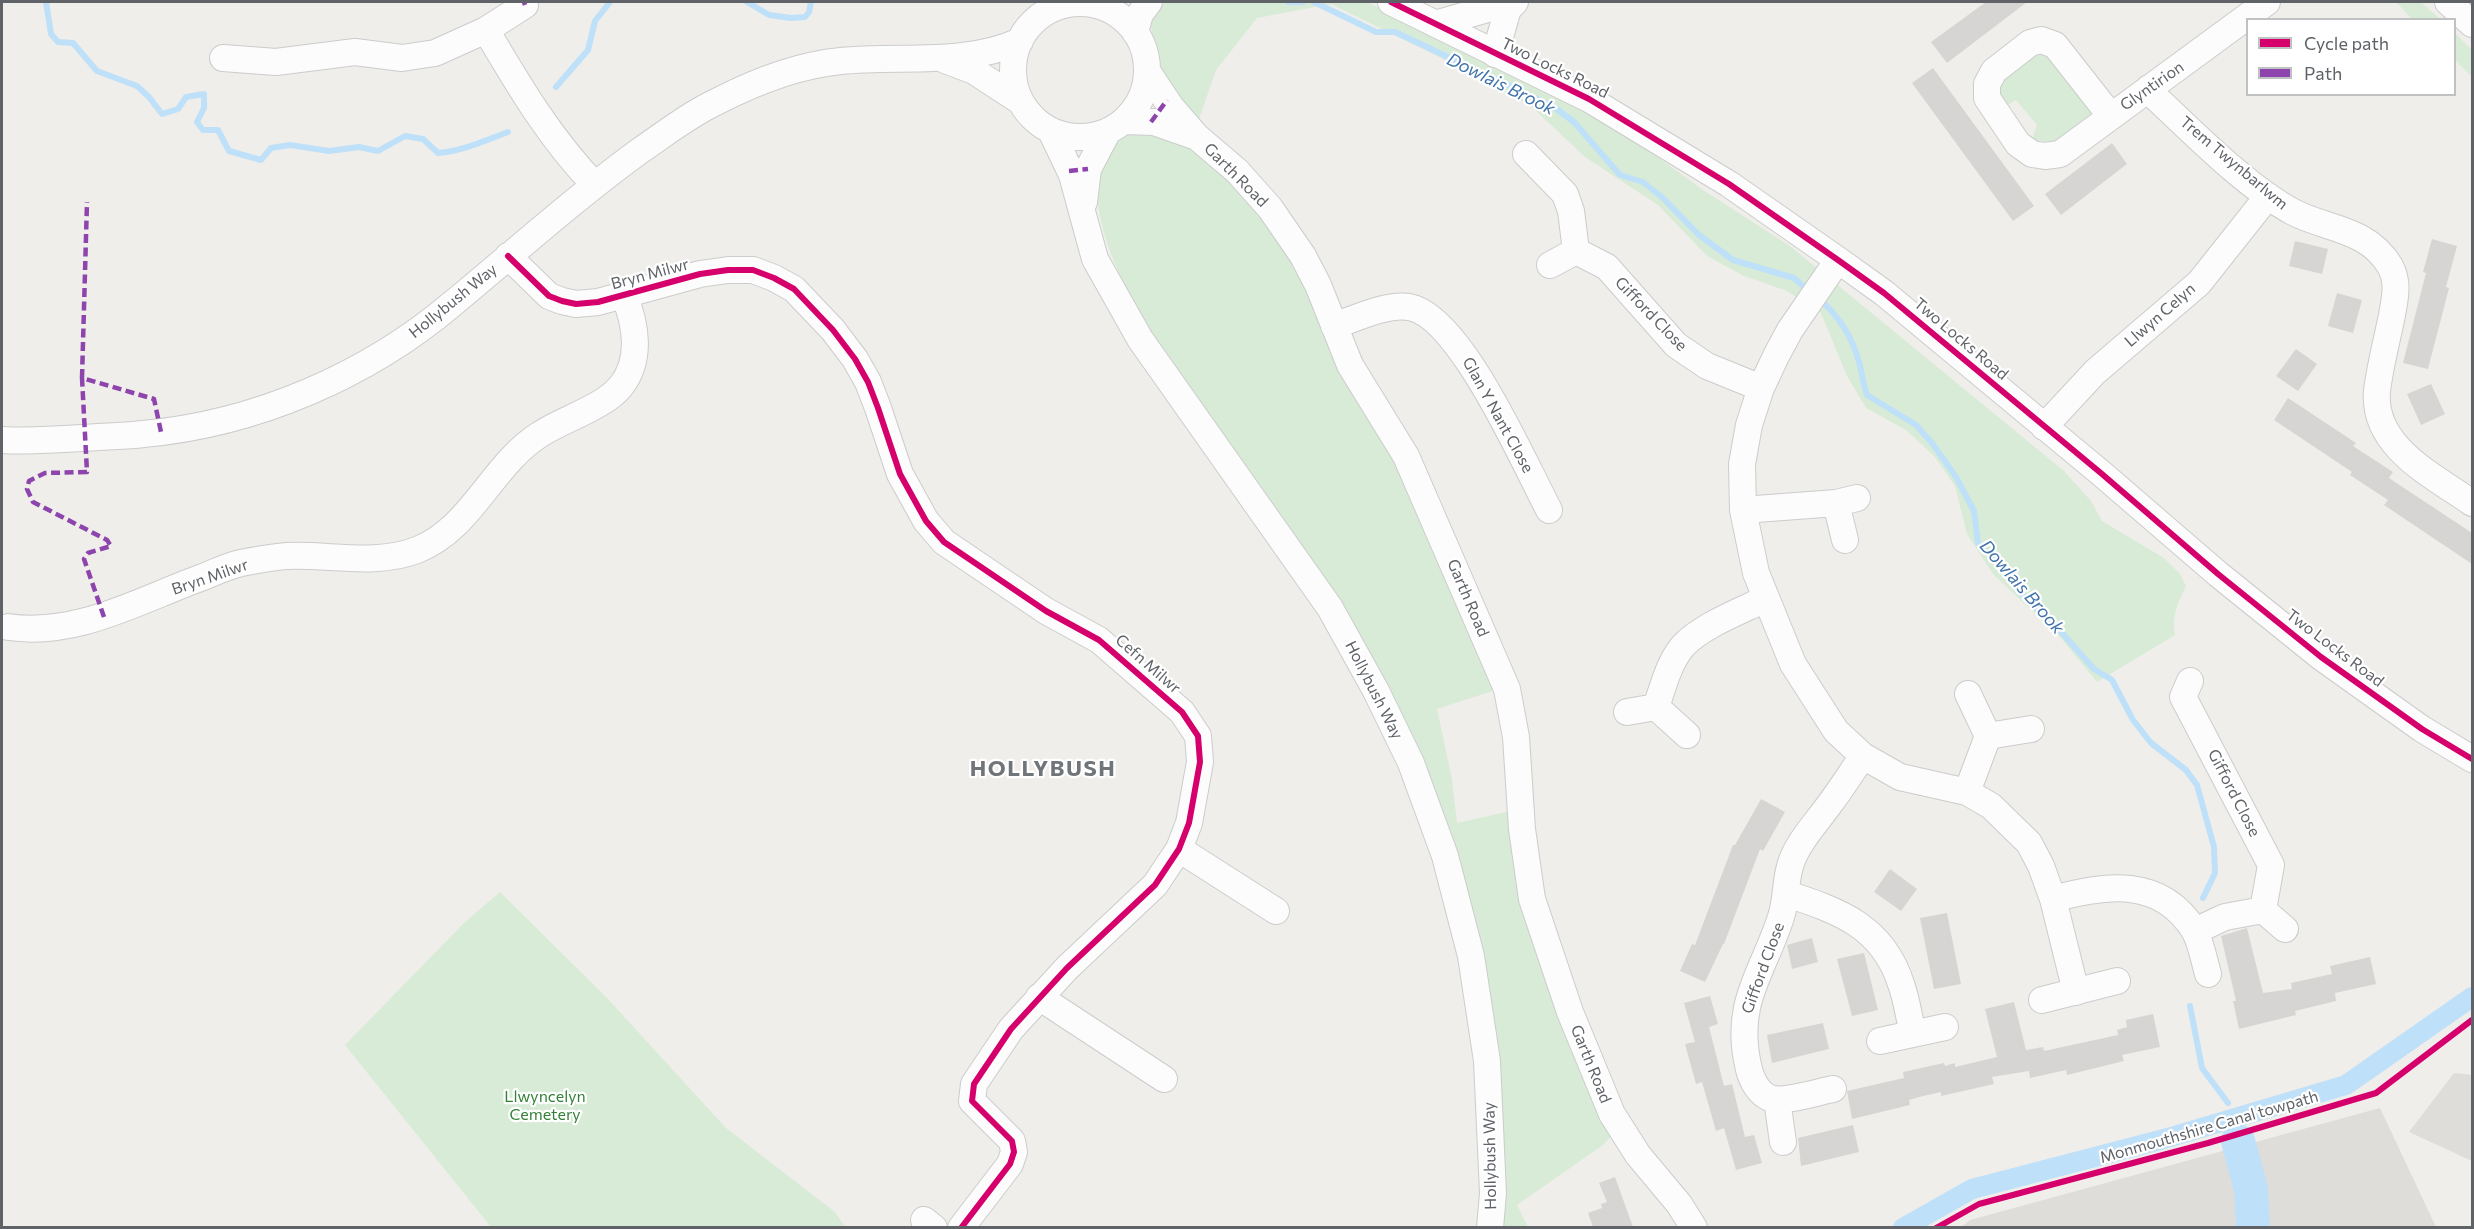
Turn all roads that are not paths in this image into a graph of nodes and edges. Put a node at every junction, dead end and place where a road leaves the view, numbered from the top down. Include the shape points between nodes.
1 (1149, 2) edge
2 (1391, 2) edge
3 (1514, 2) edge
4 (2267, 2) edge
5 (2448, 2) edge
6 (525, 5) dead end
7 (1055, 5) edge
8 (1435, 24) junction
9 (2472, 24) edge
10 (486, 30) junction
11 (1135, 32) junction
12 (1020, 40) junction
13 (1495, 54) junction
14 (936, 57) junction
15 (223, 58) dead end
16 (1147, 71) junction
17 (2149, 88) junction
18 (1020, 100) junction
19 (2110, 115) junction
20 (1116, 126) junction
21 (1051, 130) junction
22 (1197, 137) junction
23 (1526, 154) dead end
24 (595, 185) junction
25 (2268, 196) junction
26 (1082, 217) junction
27 (1576, 251) junction
28 (508, 256) junction
29 (1550, 266) dead end
30 (1832, 270) junction
31 (624, 295) junction
32 (1334, 326) junction
33 (1761, 388) junction
34 (2044, 427) junction
35 (2, 440) edge
36 (2472, 503) edge
37 (1549, 510) dead end
38 (1743, 510) junction
39 (926, 521) joint
40 (1845, 540) dead end
41 (1765, 599) junction
42 (8, 626) edge
43 (2190, 681) dead end
44 (1968, 694) dead end
45 (1656, 706) junction
46 (1627, 712) dead end
47 (2031, 729) dead end
48 (1687, 735) dead end
49 (1988, 736) junction
50 (1863, 756) junction
51 (2472, 759) edge
52 (1967, 792) junction
53 (1179, 849) junction
54 (1787, 894) junction
55 (2053, 899) junction
56 (2263, 910) junction
57 (1276, 911) dead end
58 (2284, 929) dead end
59 (2195, 931) junction
60 (2208, 974) dead end
61 (2117, 981) dead end
62 (2076, 992) junction
63 (1039, 997) junction
64 (2042, 1000) dead end
65 (1945, 1027) dead end
66 (1913, 1034) junction
67 (1880, 1041) dead end
68 (1164, 1079) dead end
69 (1833, 1089) dead end
70 (1777, 1100) junction
71 (1783, 1142) dead end
72 (961, 1227) edge
73 (1490, 1227) edge
74 (1694, 1227) edge

1 - 11 street via 1140,14
2 - 8 street, Two Locks Road
3 - 8 street
3 - 13 street via 1508,9
4 - 17 street, Glyntirion
5 - 9 street
6 - 10 street
7 - 11 street, Hollybush Way via 1094,4 1119,16
7 - 12 street, Hollybush Way
8 - 13 street, Two Locks Road
10 - 15 street via 435,53 402,58 355,52 276,62
10 - 24 street via 531,105
11 - 16 street, Hollybush Way via 1144,49
12 - 14 street, Hollybush Way via 983,53
12 - 18 street, Hollybush Way via 1013,71
13 - 30 street, Two Locks Road via 1589,99 1729,184
14 - 18 street, Hollybush Way via 975,71
14 - 24 street, Hollybush Way via 839,61 779,75 717,101 684,120
16 - 20 street, Hollybush Way via 1138,103
16 - 22 street, Garth Road
17 - 19 street, Glyntirion
17 - 25 street, Trem Twynbarlwm
18 - 21 street, Hollybush Way via 1030,116
19 - 19 street, Glyntirion via 2060,154 2032,154 2018,144 1987,98 1987,84 1994,71 2030,43 2041,40 2055,45
20 - 21 street, Hollybush Way via 1080,137
20 - 22 street, Garth Road via 1154,122
20 - 26 street, Hollybush Way via 1088,169
21 - 26 street, Hollybush Way via 1072,175
22 - 32 street, Garth Road via 1237,171 1270,208 1303,256
23 - 27 street via 1565,194
24 - 28 street, Hollybush Way
25 - 34 street, Llwyn Celyn via 2199,283 2095,372
25 - 36 street, Trem Twynbarlwm via 2294,212 2365,239 2391,268 2396,289 2377,392 2378,410 2395,446
26 - 73 street, Hollybush Way via 1102,273 1140,339 1330,608 1411,763 1445,856 1471,956 1487,1061 1493,1193
27 - 29 street
27 - 33 street, Gifford Close via 1607,267 1676,345 1707,366
28 - 31 street, Bryn Milwr via 536,285 562,302 576,304
28 - 35 street, Hollybush Way via 450,307 400,343 339,378 254,412 144,434
30 - 33 street via 1790,330
30 - 34 street, Two Locks Road via 1884,293
31 - 39 street, Bryn Milwr via 728,270 753,270 794,288 833,330 864,374 900,474
31 - 42 street, Bryn Milwr via 635,323 635,345 621,387 538,435 505,464 448,531 418,549 360,559 287,556 240,563 104,617 64,627 31,630
32 - 37 street, Glan Y Nant Close via 1395,306 1411,307 1427,315 1457,344 1543,478
32 - 74 street, Garth Road via 1350,365 1406,456 1507,689 1532,899 1570,1012 1612,1114 1638,1155
33 - 38 street via 1742,464
34 - 51 street, Two Locks Road via 2321,657 2422,729
38 - 40 street via 1846,501
38 - 41 street
39 - 53 street, Cefn Milwr via 944,542 1002,584 1099,640 1182,712 1198,736 1200,762 1189,823
41 - 45 street via 1683,646
41 - 50 street via 1793,664 1814,700 1836,730
43 - 56 street, Gifford Close via 2184,698 2271,864
44 - 49 street
45 - 46 street
45 - 48 street
47 - 49 street
49 - 52 street
50 - 52 street via 1900,777
50 - 54 street, Gifford Close via 1791,862
52 - 55 street via 1991,806 2029,843
53 - 57 street
53 - 63 street, Cefn Milwr via 1155,885
54 - 66 street via 1852,919 1873,937 1889,957 1901,984
54 - 70 street, Gifford Close via 1744,1019 1750,1074 1766,1097
55 - 59 street via 2104,888 2132,888 2156,896 2179,912
55 - 62 street
56 - 58 street
56 - 59 street via 2225,917
59 - 60 street
61 - 62 street
62 - 64 street
63 - 68 street
63 - 72 street, Cefn Milwr via 1011,1029 974,1084 972,1101 1012,1141 1014,1152 1010,1164
65 - 66 street
66 - 67 street
69 - 70 street
70 - 71 street

